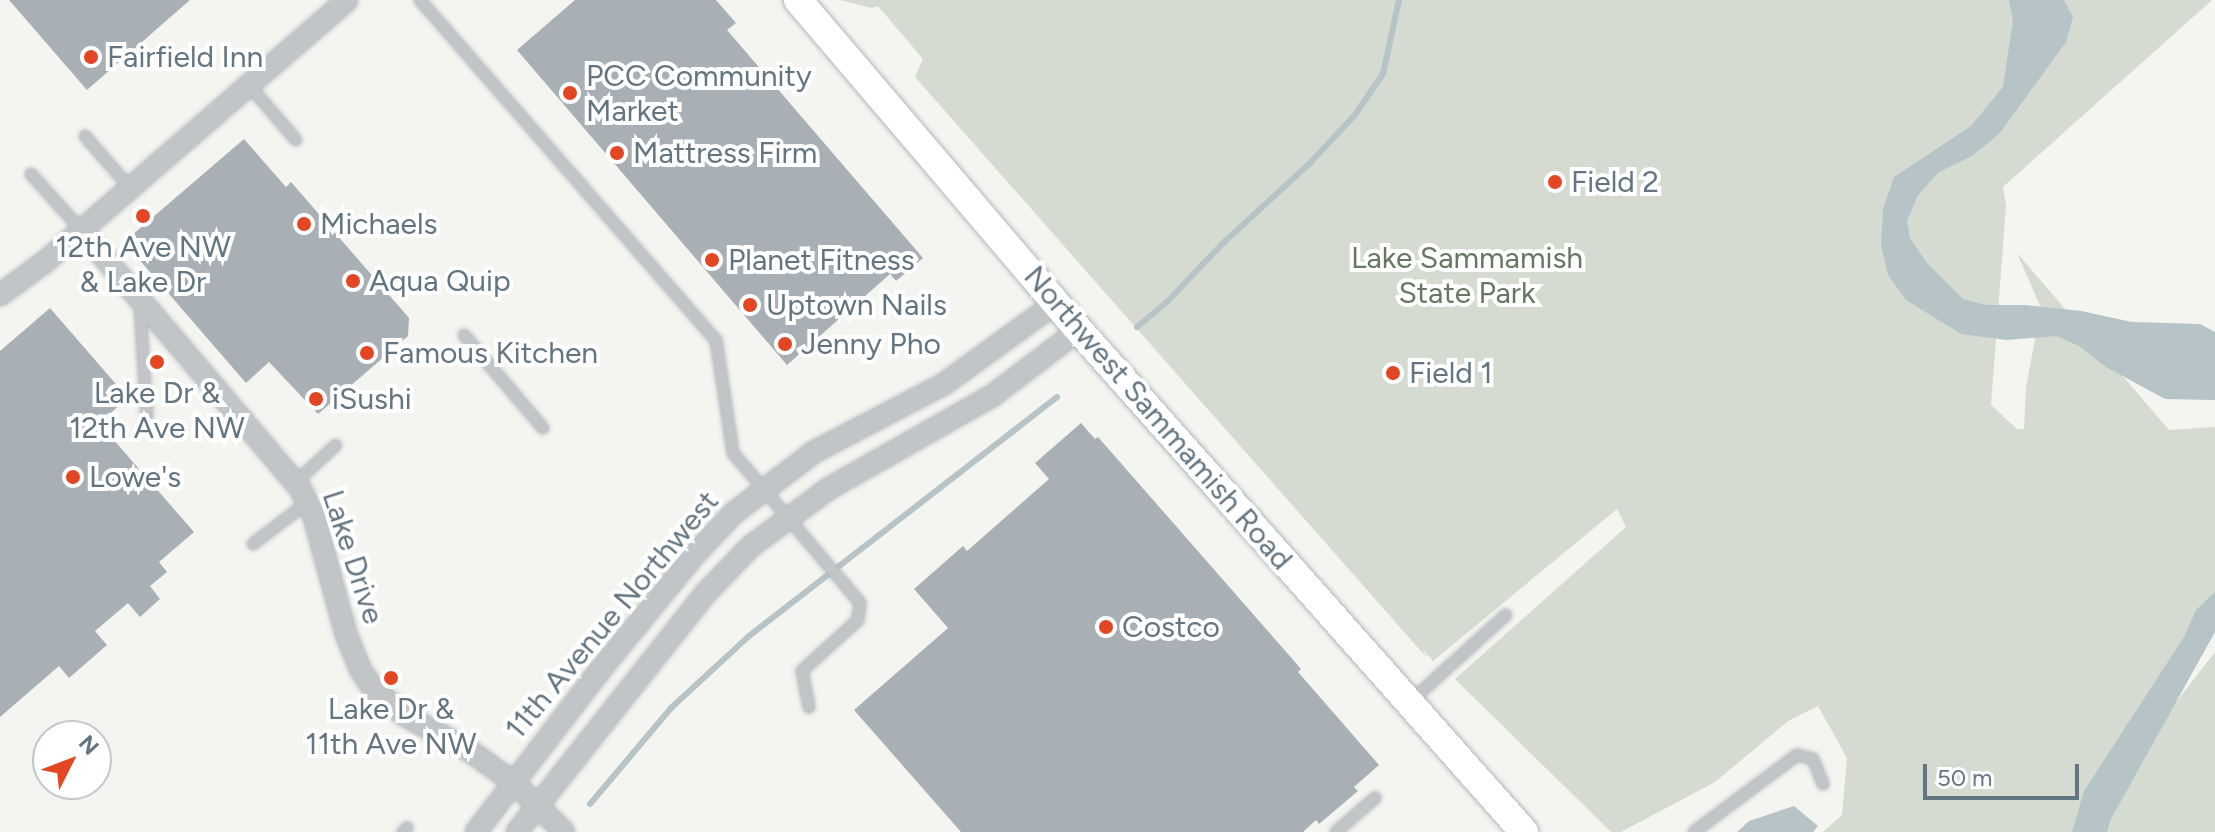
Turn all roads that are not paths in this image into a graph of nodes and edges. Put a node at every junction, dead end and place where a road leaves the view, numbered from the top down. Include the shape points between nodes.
1 (347, 0) edge
2 (420, 0) edge
3 (798, 0) edge
4 (249, 85) junction
5 (85, 136) dead end
6 (296, 140) dead end
7 (31, 174) dead end
8 (130, 188) junction
9 (81, 230) junction
10 (0, 295) edge
11 (140, 299) junction
12 (1056, 303) junction
13 (1079, 330) junction
14 (464, 335) dead end
15 (147, 419) dead end
16 (543, 428) dead end
17 (336, 445) dead end
18 (296, 482) junction
19 (762, 489) junction
20 (308, 502) junction
21 (786, 517) junction
22 (253, 544) dead end
23 (1506, 615) dead end
24 (1409, 702) junction
25 (809, 707) dead end
26 (513, 782) junction
27 (1823, 784) dead end
28 (1375, 798) dead end
29 (539, 805) junction
30 (476, 832) edge
31 (517, 832) edge
32 (564, 832) edge
33 (1336, 832) edge
34 (1524, 832) edge
35 (1694, 832) edge

1 - 4 street
2 - 19 lane via 716,340 733,453
3 - 12 main road, Northwest Sammamish Road
4 - 6 lane
4 - 8 street
5 - 8 lane
7 - 9 lane
8 - 9 street
9 - 10 street
9 - 11 street, Lake Drive
11 - 15 lane
11 - 18 street, Lake Drive
12 - 13 main road, Northwest Sammamish Road
12 - 19 street, 11th Avenue Northwest via 974,365 814,452
13 - 21 street, 11th Avenue Northwest via 992,396
13 - 24 main road, Northwest Sammamish Road
14 - 16 lane
17 - 18 lane
18 - 20 street, Lake Drive
19 - 21 lane
19 - 26 street, 11th Avenue Northwest via 689,561
20 - 22 lane
20 - 26 street, Lake Drive via 349,643 373,688 404,715
21 - 25 lane via 861,609 858,620 802,671
21 - 29 street, 11th Avenue Northwest via 705,594
23 - 24 lane
24 - 34 main road, Northwest Sammamish Road
26 - 29 street, Lake Drive
26 - 30 street, 11th Avenue Northwest
27 - 35 lane via 1813,759 1797,755
28 - 33 lane
29 - 31 street, 11th Avenue Northwest
29 - 32 street, Lake Drive

